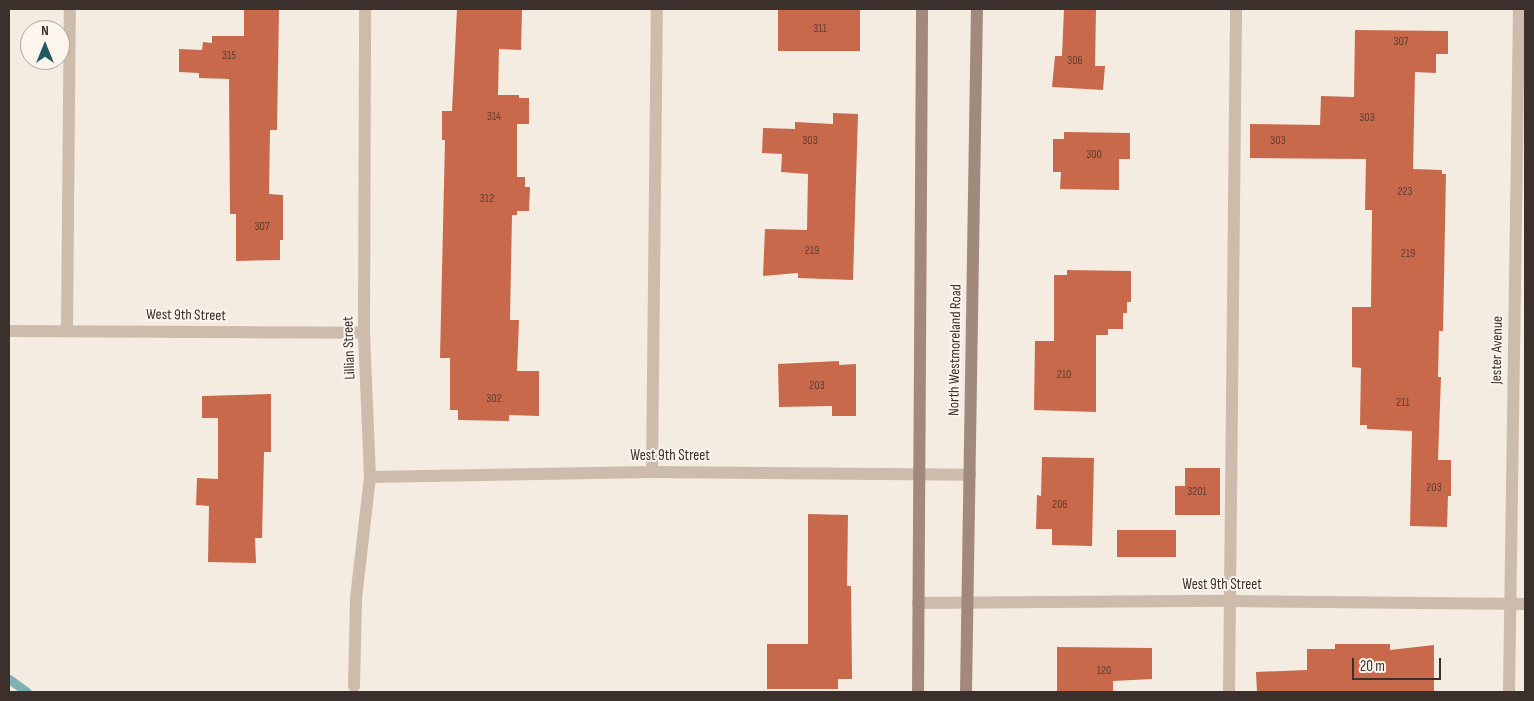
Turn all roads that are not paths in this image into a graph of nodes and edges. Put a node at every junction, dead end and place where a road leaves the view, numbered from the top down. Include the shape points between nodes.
1 (70, 9) edge
2 (365, 9) edge
3 (657, 9) edge
4 (922, 9) edge
5 (977, 9) edge
6 (1236, 9) edge
7 (1519, 9) edge
8 (67, 330) junction
9 (9, 331) edge
10 (364, 333) junction
11 (652, 472) junction
12 (920, 474) junction
13 (970, 475) junction
14 (370, 477) junction
15 (1229, 601) junction
16 (967, 602) junction
17 (918, 603) junction
18 (1510, 604) junction
19 (1525, 604) edge
20 (356, 689) edge
21 (918, 692) edge
22 (966, 692) edge
23 (1229, 692) edge
24 (1509, 692) edge

1 - 8 street
2 - 10 street, Lillian Street
3 - 11 street
4 - 12 main road
5 - 13 main road, North Westmoreland Road
6 - 15 street
7 - 18 street, Jester Avenue
8 - 9 street, West 9th Street
8 - 10 street, West 9th Street
10 - 14 street, Lillian Street
11 - 12 street, West 9th Street
11 - 14 street, West 9th Street
12 - 13 street, West 9th Street
12 - 17 main road
13 - 16 main road, North Westmoreland Road
14 - 20 street, Lillian Street via 356,598
15 - 16 street, West 9th Street
15 - 18 street, West 9th Street
15 - 23 street
16 - 17 street, West 9th Street
16 - 22 main road, North Westmoreland Road
17 - 21 main road
18 - 19 street, West 9th Street
18 - 24 street, Jester Avenue

